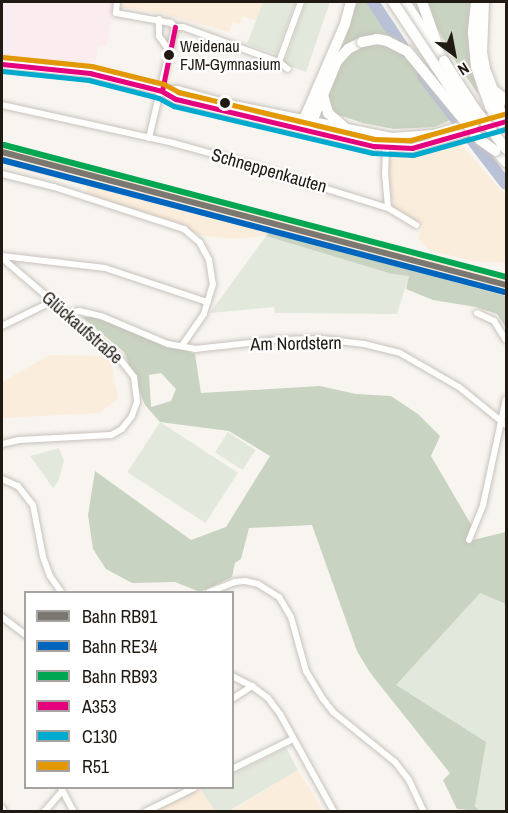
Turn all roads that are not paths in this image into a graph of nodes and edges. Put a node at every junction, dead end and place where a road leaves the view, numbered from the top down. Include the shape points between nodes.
1 (117, 2) edge
2 (301, 2) edge
3 (351, 2) edge
4 (393, 2) edge
5 (405, 2) edge
6 (422, 2) edge
7 (476, 2) edge
8 (484, 2) edge
9 (159, 20) junction
10 (175, 27) junction
11 (171, 53) junction
12 (444, 61) junction
13 (279, 62) junction
14 (2, 64) edge
15 (288, 69) dead end
16 (492, 88) junction
17 (162, 91) junction
18 (322, 95) junction
19 (507, 100) edge
20 (2, 105) edge
21 (502, 117) edge
22 (308, 122) junction
23 (344, 128) junction
24 (453, 133) junction
25 (149, 138) junction
26 (386, 148) junction
27 (501, 150) edge
28 (507, 162) edge
29 (2, 174) edge
30 (388, 208) junction
31 (416, 225) dead end
32 (2, 257) edge
33 (9, 264) junction
34 (2, 268) edge
35 (53, 301) junction
36 (207, 303) junction
37 (477, 313) dead end
38 (69, 314) junction
39 (2, 326) edge
40 (507, 340) edge
41 (182, 346) junction
42 (507, 399) edge
43 (504, 423) edge
44 (2, 444) edge
45 (2, 479) edge
46 (469, 540) dead end
47 (60, 591) edge
48 (212, 591) edge
49 (2, 617) edge
50 (24, 634) edge
51 (234, 677) edge
52 (252, 686) junction
53 (234, 698) edge
54 (293, 739) junction
55 (234, 768) edge
56 (60, 789) edge
57 (62, 789) edge
58 (192, 789) edge
59 (45, 812) edge
60 (74, 812) edge
61 (146, 812) edge
62 (334, 812) edge
63 (424, 812) edge

1 - 9 street via 116,13
2 - 13 street
3 - 22 highway
4 - 27 highway, bridge via 467,115
5 - 12 highway
6 - 12 highway
7 - 21 highway via 473,52 481,85
8 - 16 highway via 482,52
9 - 10 street
9 - 11 street via 159,36
10 - 11 street
10 - 13 street
11 - 17 street
12 - 27 highway, bridge
13 - 15 street
14 - 17 main road via 90,73
16 - 19 highway
16 - 21 highway
17 - 22 main road via 178,90
17 - 25 street
18 - 22 highway
18 - 23 highway via 328,113
18 - 27 highway, bridge via 342,55 362,42 387,41 407,51 480,140
20 - 25 street, Schneppenkauten
21 - 24 main road
22 - 23 main road
22 - 26 main road
23 - 24 main road via 402,137
24 - 26 main road via 412,148
25 - 30 street, Schneppenkauten
26 - 30 street
27 - 28 highway
29 - 36 street via 184,229 200,243 208,260 213,284
30 - 31 street, Schneppenkauten
32 - 33 street, Glückaufstraße
32 - 36 street via 105,268
33 - 34 street
33 - 35 street, Glückaufstraße
35 - 38 street, Glückaufstraße
35 - 39 street
36 - 41 street
37 - 40 street via 494,321
38 - 41 street, Am Nordstern via 79,311 101,316
38 - 44 street, Glückaufstraße via 120,359 134,377 137,402 132,416 111,435
41 - 43 street, Am Nordstern via 206,350 276,340 322,339 364,344 420,362
42 - 43 street
43 - 46 street via 483,505
45 - 47 street via 18,486 33,505 43,556
48 - 63 street via 245,581 279,597 291,617 306,671 323,699 395,762 409,780
49 - 50 street
51 - 52 street
52 - 53 street
52 - 54 street via 268,698
54 - 55 street
54 - 62 street
56 - 59 street
57 - 60 street
58 - 61 street

